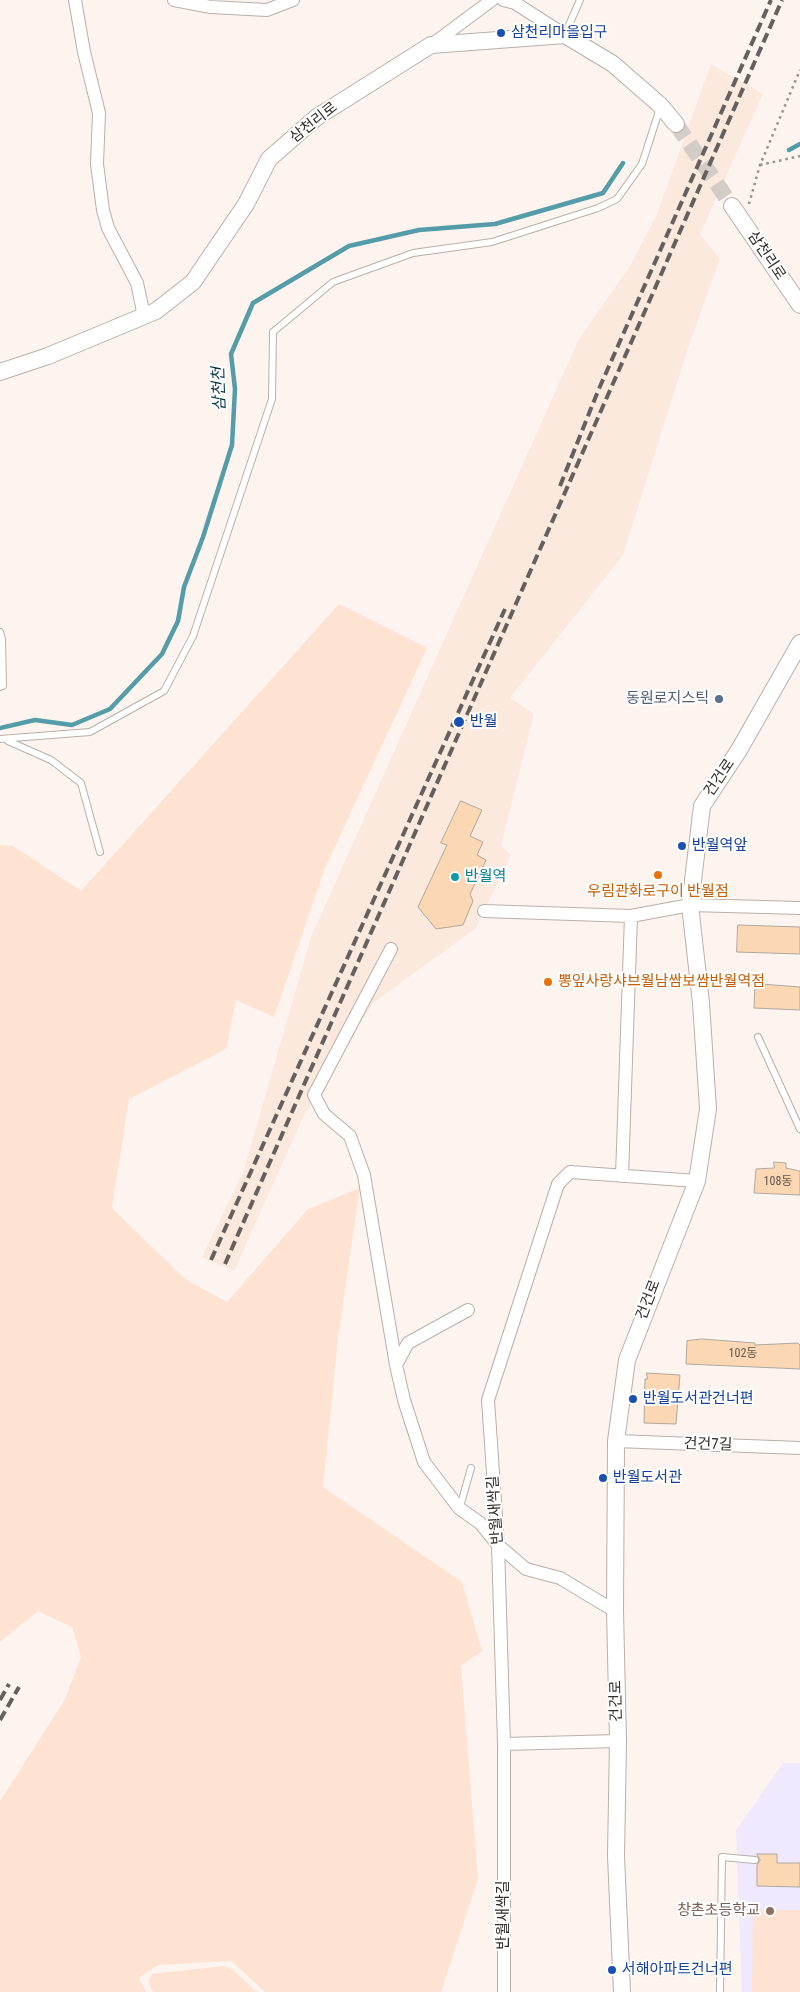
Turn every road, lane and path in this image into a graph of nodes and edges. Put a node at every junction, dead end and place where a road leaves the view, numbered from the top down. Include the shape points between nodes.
1 (75, 0) edge
2 (174, 0) edge
3 (293, 0) edge
4 (492, 0) edge
5 (503, 0) edge
6 (580, 0) edge
7 (565, 36) junction
8 (428, 47) junction
9 (800, 70) edge
10 (660, 106) junction
11 (676, 124) tunnel mouth
12 (800, 156) edge
13 (760, 165) junction
14 (732, 206) tunnel mouth
15 (744, 223) junction
16 (800, 305) edge
17 (144, 316) junction
18 (0, 372) edge
19 (0, 632) edge
20 (800, 643) edge
21 (0, 687) edge
22 (4, 740) edge
23 (100, 852) dead end
24 (690, 905) junction
25 (800, 908) edge
26 (484, 912) dead end
27 (631, 916) junction
28 (391, 949) dead end
29 (758, 1037) dead end
30 (800, 1129) edge
31 (622, 1176) junction
32 (697, 1181) junction
33 (468, 1310) dead end
34 (396, 1365) junction
35 (616, 1441) junction
36 (800, 1448) edge
37 (471, 1468) dead end
38 (459, 1508) junction
39 (498, 1545) junction
40 (615, 1612) junction
41 (618, 1741) junction
42 (504, 1744) junction
43 (755, 1860) dead end
44 (504, 1992) edge
45 (622, 1992) edge
46 (720, 1992) edge

1 - 17 street via 99,113 97,164 103,210 108,228 137,283
2 - 3 street via 211,7 267,10
4 - 8 street
5 - 7 street via 515,3
6 - 7 lane
7 - 8 street, 삼천리로
7 - 10 street via 613,64
8 - 17 street, 삼천리로 via 317,117 269,159 246,204 192,282 156,311
9 - 13 path
10 - 11 street
10 - 22 lane via 642,164 617,199 492,242 412,253 333,282 274,332 272,399 193,636 164,691 90,732
12 - 13 path
13 - 15 path
14 - 15 street, 삼천리로
15 - 16 street, 삼천리로
17 - 18 street, 삼천리로
19 - 21 lane via 3,676 3,686
20 - 24 street, 건건로 via 739,750 702,806
22 - 23 lane via 51,760 81,783
24 - 25 street
24 - 27 street
24 - 32 street, 건건로 via 708,1109
26 - 27 street
27 - 31 street
28 - 34 street via 314,1095 324,1114 350,1136 364,1175
29 - 30 lane
31 - 32 street, 반월새싹길
31 - 39 street, 반월새싹길 via 570,1172 558,1184 488,1400
32 - 35 street, 건건로 via 627,1360
33 - 34 street via 408,1343
34 - 38 street via 424,1462
35 - 36 street, 건건7길
35 - 40 street, 건건로
37 - 38 lane
38 - 39 street via 480,1524
39 - 40 street via 526,1569 560,1578
39 - 42 street, 반월새싹길
40 - 41 street, 건건로
41 - 42 street
41 - 45 street, 건건로 via 616,1856
42 - 44 street, 반월새싹길
43 - 46 lane via 722,1856

